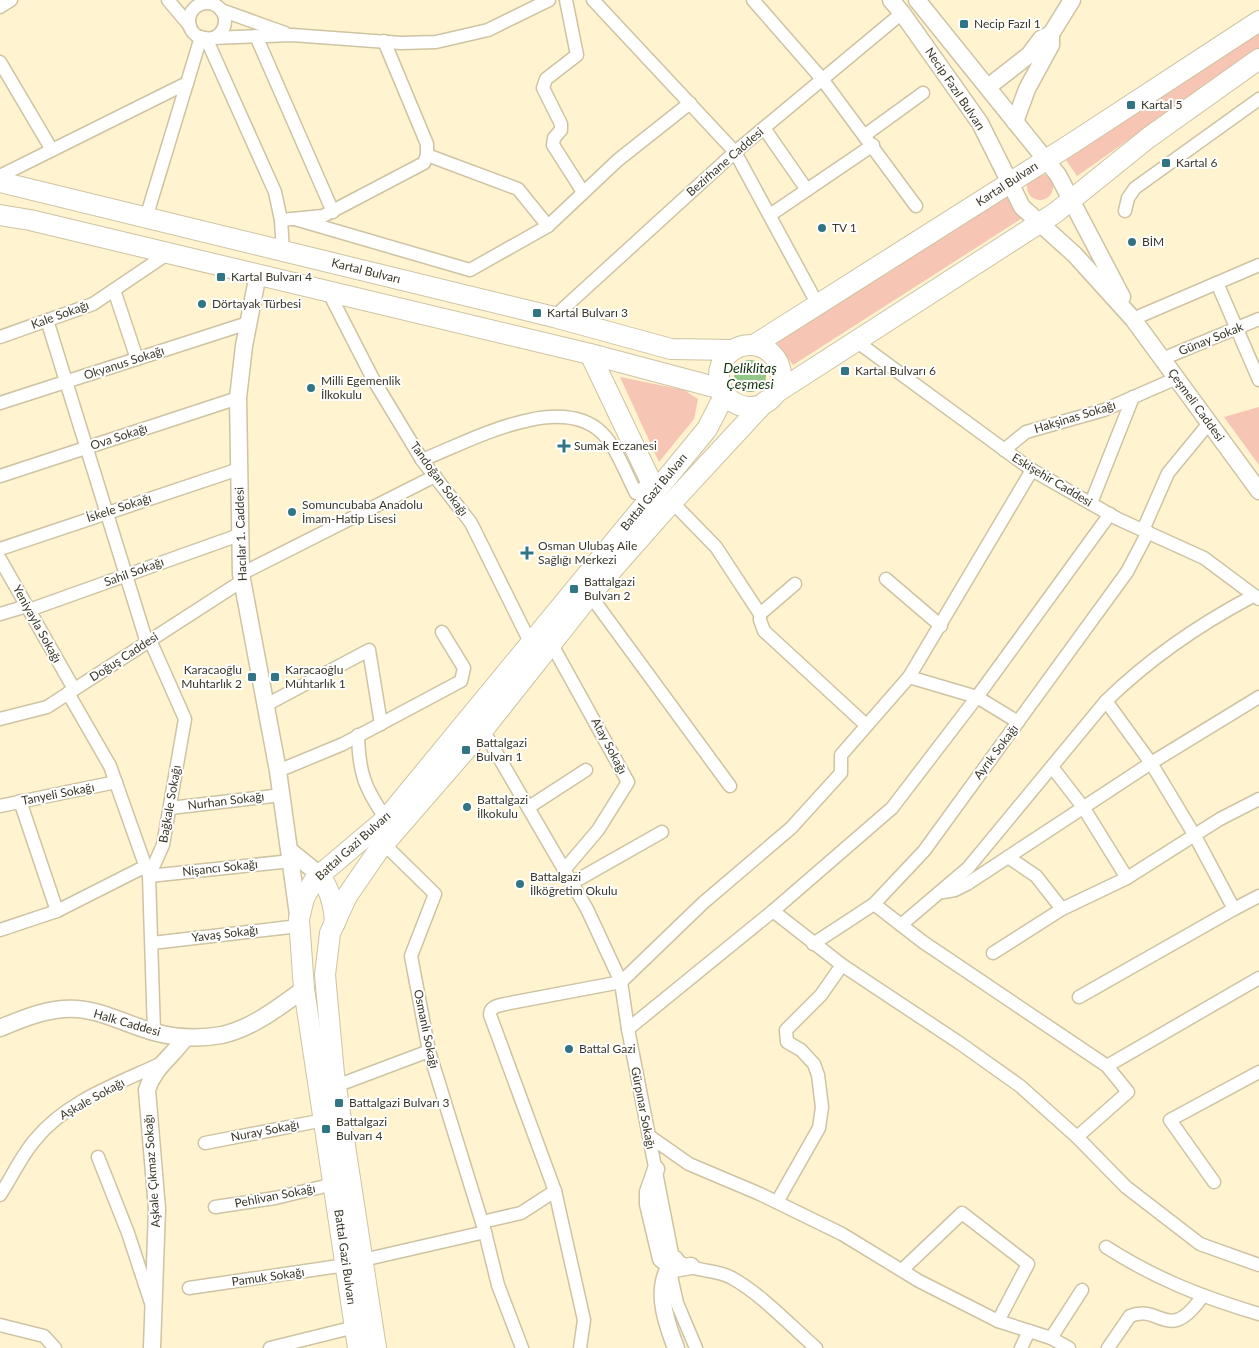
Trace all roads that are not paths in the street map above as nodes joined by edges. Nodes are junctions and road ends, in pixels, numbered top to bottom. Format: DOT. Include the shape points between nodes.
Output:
graph roads {
  1 [pos="11,0"];
  2 [pos="168,0"];
  3 [pos="549,0"];
  4 [pos="566,0"];
  5 [pos="593,0"];
  6 [pos="752,0"];
  7 [pos="891,0"];
  8 [pos="918,0"];
  9 [pos="1072,0"];
  10 [pos="209,4"];
  11 [pos="0,7"];
  12 [pos="902,13"];
  13 [pos="1259,21"];
  14 [pos="190,26"];
  15 [pos="1051,34"];
  16 [pos="292,35"];
  17 [pos="256,36"];
  18 [pos="206,38"];
  19 [pos="384,41"];
  20 [pos="1259,59"];
  21 [pos="0,62"];
  22 [pos="822,79"];
  23 [pos="187,83"];
  24 [pos="988,87"];
  25 [pos="924,93"];
  26 [pos="1259,99"];
  27 [pos="690,103"];
  28 [pos="1015,122"];
  29 [pos="764,128"];
  30 [pos="869,140"];
  31 [pos="52,150"];
  32 [pos="735,152"];
  33 [pos="427,155"];
  34 [pos="1044,160"];
  35 [pos="0,176"];
  36 [pos="0,182"];
  37 [pos="1009,183"];
  38 [pos="807,190"];
  39 [pos="583,192"];
  40 [pos="1072,200"];
  41 [pos="916,206"];
  42 [pos="1125,211"];
  43 [pos="333,212"];
  44 [pos="0,215"];
  45 [pos="770,215"];
  46 [pos="146,218"];
  47 [pos="295,219"];
  48 [pos="281,220"];
  49 [pos="1041,222"];
  50 [pos="548,226"];
  51 [pos="283,251"];
  52 [pos="167,254"];
  53 [pos="1259,265"];
  54 [pos="258,274"];
  55 [pos="1216,283"];
  56 [pos="114,290"];
  57 [pos="328,291"];
  58 [pos="818,305"];
  59 [pos="554,317"];
  60 [pos="1133,319"];
  61 [pos="1259,319"];
  62 [pos="47,320"];
  63 [pos="248,323"];
  64 [pos="1238,328"];
  65 [pos="0,337"];
  66 [pos="856,341"];
  67 [pos="754,345"];
  68 [pos="733,350"];
  69 [pos="590,354"];
  70 [pos="1162,358"];
  71 [pos="137,359"];
  72 [pos="1177,378"];
  73 [pos="1259,380"];
  74 [pos="68,381"];
  75 [pos="723,392"];
  76 [pos="1133,397"];
  77 [pos="238,398"];
  78 [pos="770,398"];
  79 [pos="0,403"];
  80 [pos="1210,422"];
  81 [pos="88,447"];
  82 [pos="1004,450"];
  83 [pos="422,460"];
  84 [pos="239,469"];
  85 [pos="1032,470"];
  86 [pos="0,476"];
  87 [pos="435,476"];
  88 [pos="653,486"];
  89 [pos="1259,491"];
  90 [pos="672,502"];
  91 [pos="1091,503"];
  92 [pos="105,513"];
  93 [pos="1110,514"];
  94 [pos="1145,531"];
  95 [pos="240,535"];
  96 [pos="0,549"];
  97 [pos="0,559"];
  98 [pos="125,576"];
  99 [pos="241,578"];
  100 [pos="886,579"];
  101 [pos="795,584"];
  102 [pos="590,595"];
  103 [pos="1256,598"];
  104 [pos="28,608"];
  105 [pos="0,614"];
  106 [pos="760,614"];
  107 [pos="941,626"];
  108 [pos="442,632"];
  109 [pos="148,641"];
  110 [pos="530,642"];
  111 [pos="551,643"];
  112 [pos="909,677"];
  113 [pos="71,691"];
  114 [pos="977,697"];
  115 [pos="1259,697"];
  116 [pos="1106,701"];
  117 [pos="266,705"];
  118 [pos="0,719"];
  119 [pos="1018,722"];
  120 [pos="381,724"];
  121 [pos="866,725"];
  122 [pos="483,730"];
  123 [pos="358,735"];
  124 [pos="1151,763"];
  125 [pos="1052,767"];
  126 [pos="586,770"];
  127 [pos="278,772"];
  128 [pos="116,782"];
  129 [pos="730,786"];
  130 [pos="282,795"];
  131 [pos="1259,799"];
  132 [pos="20,801"];
  133 [pos="0,806"];
  134 [pos="529,807"];
  135 [pos="1083,807"];
  136 [pos="170,808"];
  137 [pos="386,819"];
  138 [pos="662,832"];
  139 [pos="1196,836"];
  140 [pos="384,844"];
  141 [pos="290,856"];
  142 [pos="1008,857"];
  143 [pos="564,870"];
  144 [pos="148,871"];
  145 [pos="320,874"];
  146 [pos="1127,878"];
  147 [pos="572,883"];
  148 [pos="941,892"];
  149 [pos="1259,896"];
  150 [pos="874,904"];
  151 [pos="1234,909"];
  152 [pos="1062,910"];
  153 [pos="57,911"];
  154 [pos="773,911"];
  155 [pos="299,922"];
  156 [pos="335,923"];
  157 [pos="901,925"];
  158 [pos="0,930"];
  159 [pos="152,943"];
  160 [pos="812,944"];
  161 [pos="993,953"];
  162 [pos="842,965"];
  163 [pos="325,975"];
  164 [pos="1259,978"];
  165 [pos="621,982"];
  166 [pos="304,989"];
  167 [pos="1079,997"];
  168 [pos="0,1028"];
  169 [pos="628,1029"];
  170 [pos="154,1032"];
  171 [pos="186,1038"];
  172 [pos="428,1052"];
  173 [pos="160,1064"];
  174 [pos="1107,1066"];
  175 [pos="1259,1072"];
  176 [pos="336,1086"];
  177 [pos="324,1120"];
  178 [pos="649,1136"];
  179 [pos="1077,1137"];
  180 [pos="205,1143"];
  181 [pos="98,1157"];
  182 [pos="656,1169"];
  183 [pos="1214,1182"];
  184 [pos="334,1184"];
  185 [pos="555,1191"];
  186 [pos="0,1195"];
  187 [pos="777,1202"];
  188 [pos="215,1207"];
  189 [pos="483,1227"];
  190 [pos="1106,1247"];
  191 [pos="354,1263"];
  192 [pos="672,1263"];
  193 [pos="691,1266"];
  194 [pos="1259,1266"];
  195 [pos="902,1270"];
  196 [pos="189,1288"];
  197 [pos="1082,1290"];
  198 [pos="1202,1297"];
  199 [pos="154,1312"];
  200 [pos="1259,1314"];
  201 [pos="998,1321"];
  202 [pos="0,1325"];
  203 [pos="355,1327"];
  204 [pos="1029,1331"];
  205 [pos="1051,1338"];
  206 [pos="55,1348"];
  207 [pos="152,1348"];
  208 [pos="270,1348"];
  209 [pos="358,1348"];
  210 [pos="376,1348"];
  211 [pos="522,1348"];
  212 [pos="580,1348"];
  213 [pos="676,1348"];
  214 [pos="696,1348"];
  215 [pos="816,1348"];
  216 [pos="1021,1348"];
  217 [pos="1069,1348"];
  218 [pos="1108,1348"];
  1 -- 11 [label="street"];
  2 -- 14 [label="street"];
  3 -- 19 [label="street" via="498,26 464,37 419,44"];
  4 -- 39 [label="street" via="577,55 546,79 542,88 562,127 553,145"];
  5 -- 27 [label="street"];
  6 -- 22 [label="street"];
  7 -- 12 [label="street, Necip Fazıl Bulvarı"];
  8 -- 24 [label="street, Necip Fazıl Bulvarı"];
  9 -- 15 [label="street"];
  10 -- 14 [label="street" via="190,15"];
  10 -- 16 [label="street"];
  10 -- 18 [label="street" via="224,26 217,35"];
  12 -- 22 [label="street, Bezirhane Caddesi"];
  12 -- 37 [label="street, Necip Fazıl Bulvarı" via="980,123"];
  13 -- 34 [label="main road, Kartal Bulvarı"];
  14 -- 18 [label="street"];
  15 -- 24 [label="street" via="1041,39 1024,59"];
  15 -- 28 [label="street" via="1051,45 1027,89"];
  16 -- 17 [label="street"];
  16 -- 19 [label="street"];
  17 -- 18 [label="street"];
  17 -- 43 [label="street"];
  18 -- 23 [label="street"];
  18 -- 48 [label="street" via="270,180"];
  19 -- 33 [label="street" via="425,139"];
  20 -- 40 [label="main road" via="1148,138"];
  21 -- 31 [label="street"];
  22 -- 29 [label="street, Bezirhane Caddesi"];
  22 -- 30 [label="street"];
  23 -- 31 [label="street"];
  23 -- 46 [label="street"];
  24 -- 28 [label="street, Necip Fazıl Bulvarı"];
  25 -- 30 [label="street"];
  26 -- 42 [label="street" via="1135,188"];
  27 -- 32 [label="street"];
  27 -- 39 [label="street"];
  28 -- 34 [label="street, Necip Fazıl Bulvarı"];
  29 -- 32 [label="street, Bezirhane Caddesi"];
  29 -- 38 [label="street"];
  30 -- 38 [label="street"];
  30 -- 41 [label="street"];
  31 -- 35 [label="street"];
  32 -- 45 [label="street"];
  32 -- 59 [label="street, Bezirhane Caddesi"];
  33 -- 43 [label="street" via="421,166"];
  33 -- 50 [label="street" via="518,188"];
  34 -- 37 [label="main road, Kartal Bulvarı"];
  34 -- 40 [label="street, Necip Fazıl Bulvarı" via="1058,174"];
  36 -- 46 [label="main road, Kartal Bulvarı"];
  37 -- 49 [label="street, Necip Fazıl Bulvarı" via="1022,207"];
  37 -- 58 [label="main road, Kartal Bulvarı"];
  38 -- 45 [label="street"];
  39 -- 50 [label="street"];
  40 -- 49 [label="main road"];
  40 -- 60 [label="street, Çeşmeli Caddesi"];
  43 -- 47 [label="street"];
  44 -- 52 [label="main road"];
  45 -- 58 [label="street"];
  46 -- 51 [label="main road, Kartal Bulvarı"];
  47 -- 48 [label="street"];
  47 -- 50 [label="street" via="470,270"];
  48 -- 51 [label="street"];
  49 -- 60 [label="street, Çeşmeli Caddesi" via="1075,254"];
  49 -- 66 [label="main road"];
  51 -- 59 [label="main road, Kartal Bulvarı"];
  52 -- 54 [label="main road"];
  52 -- 56 [label="street, Kale Sokağı"];
  53 -- 55 [label="street"];
  54 -- 57 [label="main road"];
  54 -- 63 [label="street, Hacılar 1. Caddesi"];
  55 -- 60 [label="street"];
  55 -- 64 [label="street"];
  56 -- 62 [label="street, Kale Sokağı" via="93,304"];
  56 -- 71 [label="street"];
  57 -- 69 [label="main road"];
  57 -- 83 [label="street, Tandoğan Sokağı" via="373,379"];
  58 -- 67 [label="main road, Kartal Bulvarı"];
  59 -- 68 [label="main road, Kartal Bulvarı" via="671,349"];
  60 -- 70 [label="street, Çeşmeli Caddesi"];
  61 -- 64 [label="street, Günay Sokak"];
  62 -- 65 [label="street, Kale Sokağı"];
  62 -- 74 [label="street, Bağkale Sokağı"];
  63 -- 71 [label="street, Okyanus Sokağı"];
  63 -- 77 [label="street, Hacılar 1. Caddesi"];
  64 -- 70 [label="street, Günay Sokak"];
  64 -- 73 [label="street"];
  66 -- 78 [label="main road"];
  66 -- 82 [label="street, Eskişehir Caddesi"];
  67 -- 68 [label="main road"];
  67 -- 78 [label="main road" via="768,351 777,362 780,376"];
  68 -- 75 [label="main road" via="720,368"];
  69 -- 75 [label="main road"];
  69 -- 88 [label="main road"];
  70 -- 72 [label="street, Çeşmeli Caddesi"];
  71 -- 74 [label="street, Okyanus Sokağı"];
  72 -- 76 [label="street, Hakşinas Sokağı"];
  72 -- 80 [label="street, Çeşmeli Caddesi"];
  74 -- 79 [label="street, Okyanus Sokağı"];
  74 -- 81 [label="street, Bağkale Sokağı"];
  75 -- 78 [label="main road" via="731,401 745,406 760,405"];
  75 -- 88 [label="main road, Battal Gazi Bulvarı" via="707,429"];
  76 -- 82 [label="street, Hakşinas Sokağı" via="1104,410 1026,432"];
  76 -- 91 [label="street"];
  77 -- 81 [label="street, Ova Sokağı"];
  77 -- 84 [label="street, Hacılar 1. Caddesi"];
  78 -- 90 [label="main road, Battal Gazi Bulvarı"];
  80 -- 89 [label="street, Çeşmeli Caddesi"];
  80 -- 94 [label="street, Ayrık Sokağı" via="1168,473"];
  81 -- 86 [label="street, Ova Sokağı"];
  81 -- 92 [label="street, Bağkale Sokağı"];
  82 -- 85 [label="street, Eskişehir Caddesi"];
  83 -- 87 [label="street, Tandoğan Sokağı"];
  83 -- 88 [label="street" via="517,423 570,418 584,422 603,435 636,493"];
  84 -- 92 [label="street, İskele Sokağı"];
  84 -- 95 [label="street, Hacılar 1. Caddesi"];
  85 -- 91 [label="street, Eskişehir Caddesi"];
  85 -- 107 [label="street"];
  87 -- 99 [label="street, Doğuş Caddesi"];
  87 -- 110 [label="street, Tandoğan Sokağı" via="471,523"];
  88 -- 110 [label="main road, Battal Gazi Bulvarı"];
  90 -- 102 [label="main road, Battal Gazi Bulvarı"];
  90 -- 106 [label="street" via="716,547"];
  91 -- 93 [label="street, Eskişehir Caddesi"];
  92 -- 96 [label="street, İskele Sokağı"];
  92 -- 98 [label="street, Bağkale Sokağı"];
  93 -- 94 [label="street, Eskişehir Caddesi"];
  93 -- 114 [label="street"];
  94 -- 103 [label="street, Eskişehir Caddesi" via="1204,558"];
  94 -- 119 [label="street, Ayrık Sokağı" via="1127,572"];
  95 -- 98 [label="street, Sahil Sokağı"];
  95 -- 99 [label="street, Hacılar 1. Caddesi"];
  97 -- 104 [label="street, Yeniyayla Sokağı"];
  98 -- 104 [label="street, Sahil Sokağı"];
  98 -- 109 [label="street, Bağkale Sokağı"];
  99 -- 109 [label="street, Doğuş Caddesi"];
  99 -- 117 [label="street, Hacılar 1. Caddesi"];
  100 -- 107 [label="street"];
  101 -- 106 [label="street"];
  102 -- 111 [label="main road, Battal Gazi Bulvarı"];
  102 -- 129 [label="street"];
  103 -- 116 [label="street" via="1200,626"];
  104 -- 105 [label="street, Sahil Sokağı"];
  104 -- 113 [label="street, Yeniyayla Sokağı"];
  106 -- 121 [label="street" via="764,630"];
  107 -- 112 [label="street"];
  108 -- 120 [label="street" via="464,668 462,681"];
  109 -- 113 [label="street, Doğuş Caddesi"];
  109 -- 136 [label="street, Bağkale Sokağı" via="185,719"];
  110 -- 137 [label="main road, Battal Gazi Bulvarı"];
  111 -- 122 [label="main road, Battal Gazi Bulvarı"];
  111 -- 143 [label="street, Atay Sokağı" via="628,782 598,830"];
  112 -- 114 [label="street"];
  112 -- 121 [label="street"];
  113 -- 118 [label="street, Doğuş Caddesi" via="47,707"];
  113 -- 128 [label="street, Yeniyayla Sokağı"];
  114 -- 119 [label="street"];
  114 -- 154 [label="street" via="892,808"];
  115 -- 124 [label="street"];
  116 -- 124 [label="street"];
  116 -- 125 [label="street"];
  117 -- 120 [label="street" via="369,650"];
  117 -- 127 [label="street, Hacılar 1. Caddesi"];
  119 -- 150 [label="street, Ayrık Sokağı" via="924,851"];
  120 -- 123 [label="street"];
  121 -- 165 [label="street" via="841,755 841,773 798,822 703,903"];
  122 -- 134 [label="street, Gürpınar Sokağı"];
  122 -- 140 [label="main road, Battal Gazi Bulvarı"];
  123 -- 127 [label="street"];
  123 -- 137 [label="street" via="359,765 368,794"];
  124 -- 135 [label="street"];
  124 -- 139 [label="street"];
  125 -- 135 [label="street"];
  125 -- 148 [label="street" via="968,868"];
  126 -- 134 [label="street"];
  127 -- 130 [label="street, Hacılar 1. Caddesi"];
  128 -- 132 [label="street, Tanyeli Sokağı"];
  128 -- 144 [label="street, Yeniyayla Sokağı"];
  130 -- 136 [label="street, Nurhan Sokağı"];
  130 -- 141 [label="street, Hacılar 1. Caddesi"];
  131 -- 139 [label="street" via="1220,819"];
  132 -- 133 [label="street, Tanyeli Sokağı"];
  132 -- 153 [label="street"];
  134 -- 143 [label="street, Gürpınar Sokağı"];
  135 -- 142 [label="street"];
  135 -- 146 [label="street"];
  136 -- 144 [label="street, Bağkale Sokağı" via="163,845"];
  137 -- 145 [label="main road, Battal Gazi Bulvarı"];
  138 -- 147 [label="street"];
  139 -- 146 [label="street"];
  139 -- 151 [label="street"];
  140 -- 156 [label="main road, Battal Gazi Bulvarı" via="347,896"];
  140 -- 172 [label="street, Osmanlı Sokağı" via="434,894 411,956"];
  141 -- 144 [label="street, Nişancı Sokağı"];
  141 -- 145 [label="street"];
  141 -- 155 [label="street, Hacılar 1. Caddesi"];
  142 -- 148 [label="street" via="960,888"];
  142 -- 152 [label="street" via="1036,876"];
  143 -- 147 [label="street, Gürpınar Sokağı"];
  144 -- 153 [label="street"];
  144 -- 159 [label="street, Bağkale Sokağı"];
  145 -- 155 [label="main road, Battal Gazi Bulvarı" via="304,898"];
  145 -- 156 [label="main road" via="330,889"];
  146 -- 152 [label="street"];
  147 -- 165 [label="street, Gürpınar Sokağı"];
  148 -- 157 [label="street"];
  149 -- 151 [label="street"];
  150 -- 157 [label="street"];
  150 -- 160 [label="street, Ayrık Sokağı"];
  151 -- 167 [label="street"];
  152 -- 161 [label="street"];
  153 -- 158 [label="street"];
  154 -- 160 [label="street"];
  154 -- 169 [label="street"];
  155 -- 159 [label="street, Yavaş Sokağı"];
  155 -- 166 [label="main road, Battal Gazi Bulvarı"];
  156 -- 163 [label="main road, Battal Gazi Bulvarı" via="330,933"];
  157 -- 174 [label="street"];
  159 -- 170 [label="street, Bağkale Sokağı"];
  160 -- 162 [label="street"];
  162 -- 179 [label="street" via="1020,1086"];
  162 -- 187 [label="street" via="821,995 786,1030 787,1042 801,1050 814,1064 822,1106 820,1128"];
  163 -- 166 [label="main road"];
  163 -- 176 [label="main road, Battal Gazi Bulvarı"];
  164 -- 174 [label="street"];
  165 -- 169 [label="street, Gürpınar Sokağı"];
  165 -- 185 [label="street" via="505,1004 490,1011"];
  166 -- 171 [label="street, Halk Caddesi" via="257,1022 222,1034"];
  166 -- 177 [label="main road, Battal Gazi Bulvarı"];
  168 -- 170 [label="street, Halk Caddesi" via="47,1011 77,1009"];
  169 -- 178 [label="street, Gürpınar Sokağı"];
  170 -- 171 [label="street, Halk Caddesi"];
  171 -- 173 [label="street, Aşkale Çıkmaz Sokağı" via="175,1053"];
  172 -- 176 [label="street"];
  172 -- 189 [label="street, Osmanlı Sokağı"];
  173 -- 186 [label="street, Aşkale Sokağı" via="52,1122 34,1140"];
  173 -- 199 [label="street, Aşkale Çıkmaz Sokağı" via="151,1076 147,1090 157,1209"];
  174 -- 179 [label="street" via="1128,1092"];
  175 -- 183 [label="street" via="1170,1120"];
  176 -- 191 [label="main road, Battal Gazi Bulvarı"];
  177 -- 180 [label="street, Nuray Sokağı"];
  177 -- 184 [label="main road, Battal Gazi Bulvarı"];
  178 -- 182 [label="street, Gürpınar Sokağı"];
  178 -- 187 [label="street" via="689,1164"];
  179 -- 194 [label="street" via="1126,1187 1200,1244"];
  181 -- 199 [label="street"];
  182 -- 192 [label="street" via="648,1192 648,1204 662,1259"];
  184 -- 188 [label="street, Pehlivan Sokağı" via="275,1198"];
  184 -- 191 [label="main road, Battal Gazi Bulvarı"];
  185 -- 189 [label="street, Pamuk Sokağı" via="521,1213"];
  185 -- 212 [label="street" via="584,1320"];
  187 -- 195 [label="street" via="842,1234"];
  189 -- 191 [label="street, Pamuk Sokağı"];
  189 -- 211 [label="street, Osmanlı Sokağı" via="498,1285"];
  190 -- 198 [label="street" via="1140,1269"];
  191 -- 196 [label="street, Pamuk Sokağı"];
  191 -- 203 [label="main road, Battal Gazi Bulvarı"];
  191 -- 210 [label="main road, Battal Gazi Bulvarı"];
  192 -- 193 [label="street" via="680,1270"];
  192 -- 213 [label="street" via="663,1291 664,1317"];
  192 -- 214 [label="street" via="677,1303"];
  193 -- 215 [label="street" via="731,1277"];
  195 -- 201 [label="street"];
  195 -- 201 [label="street" via="962,1213 1028,1264"];
  197 -- 205 [label="street"];
  198 -- 200 [label="street"];
  198 -- 218 [label="street" via="1194,1309 1176,1320 1141,1313 1130,1316"];
  199 -- 207 [label="street, Aşkale Çıkmaz Sokağı"];
  201 -- 204 [label="street"];
  202 -- 206 [label="street" via="44,1336"];
  203 -- 208 [label="street"];
  203 -- 209 [label="main road, Battal Gazi Bulvarı"];
  204 -- 205 [label="street"];
  204 -- 216 [label="street"];
  205 -- 217 [label="street"];
}
